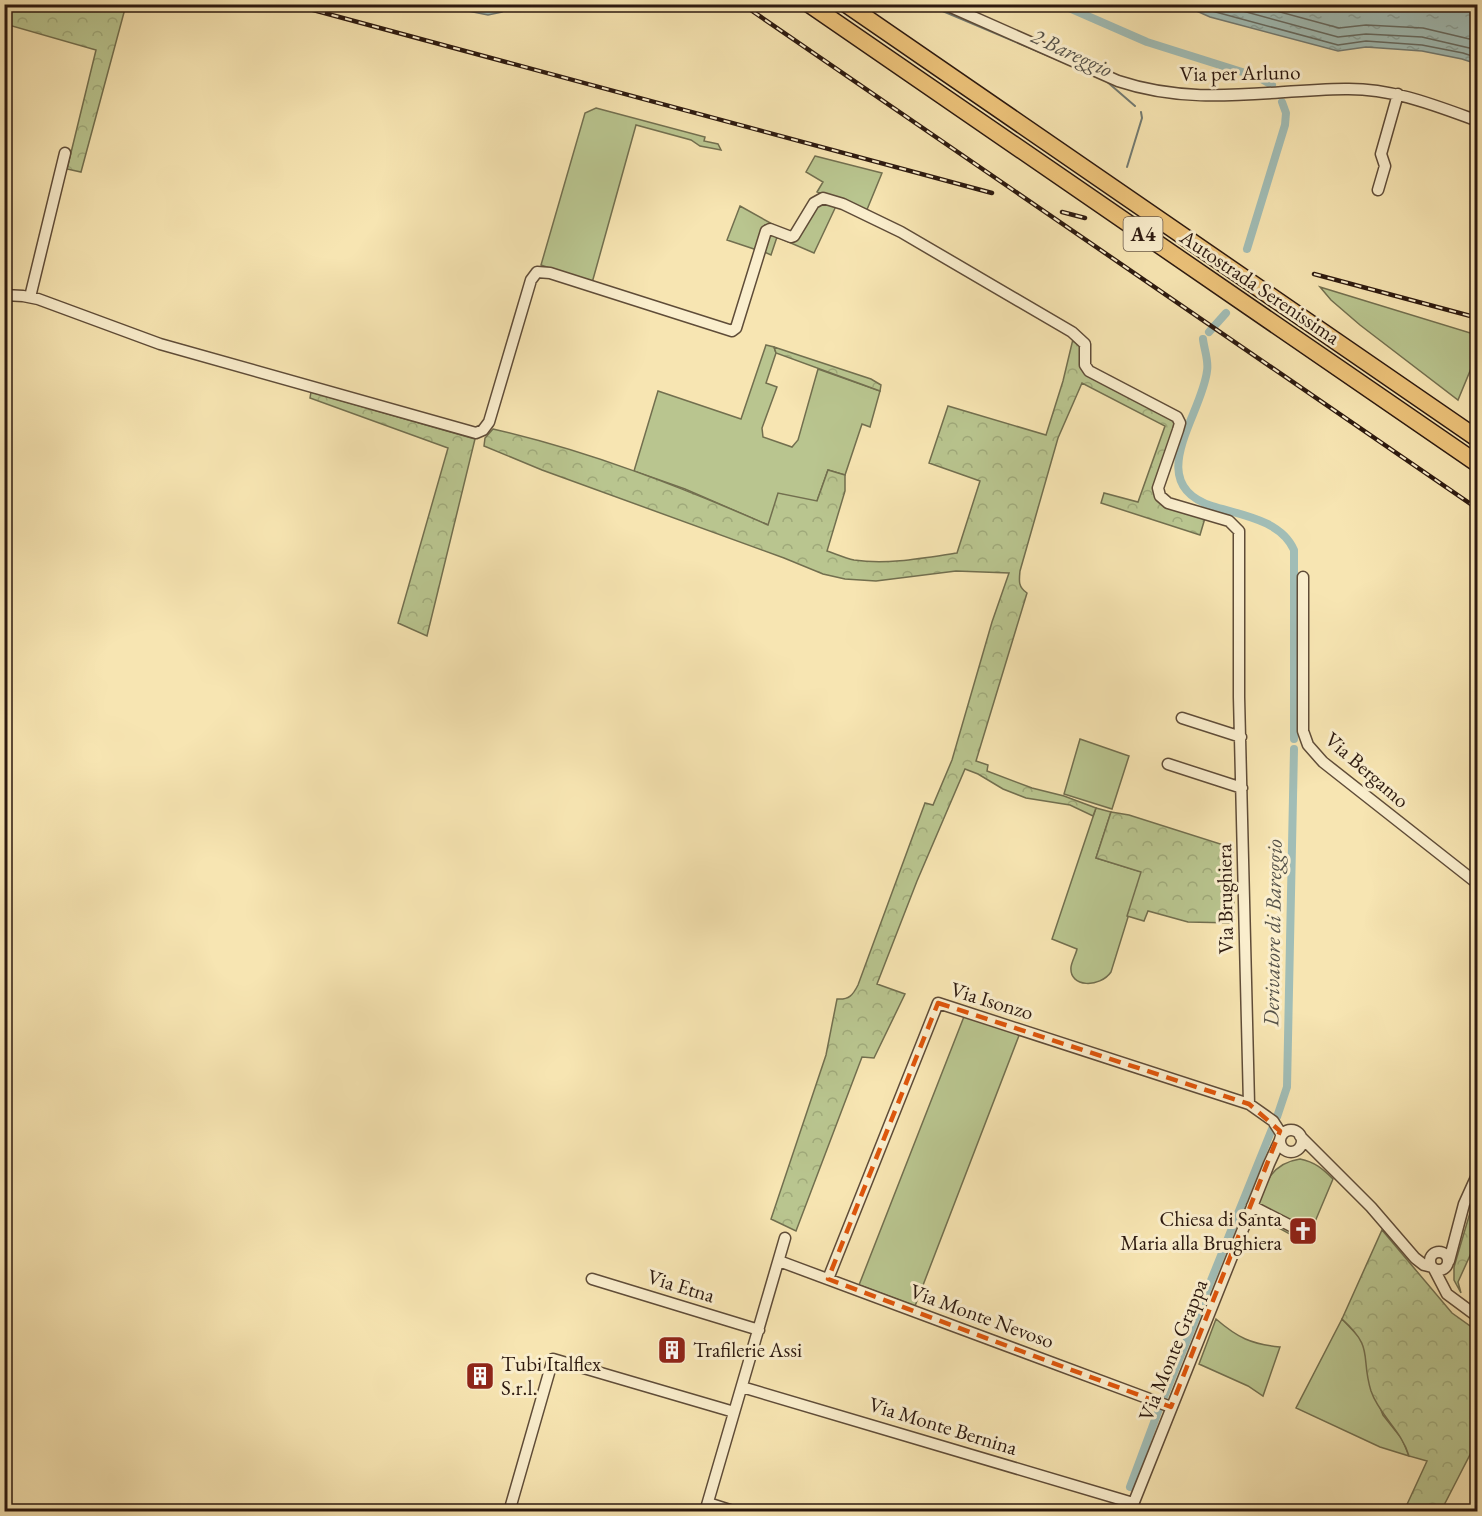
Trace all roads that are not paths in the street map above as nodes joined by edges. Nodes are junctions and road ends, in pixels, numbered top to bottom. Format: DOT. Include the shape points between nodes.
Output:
graph roads {
  1 [pos="809,4"];
  2 [pos="846,4"];
  3 [pos="944,4"];
  4 [pos="1398,94"];
  5 [pos="1478,121"];
  6 [pos="65,153"];
  7 [pos="1378,190"];
  8 [pos="4,295"];
  9 [pos="30,297"];
  10 [pos="1478,439"];
  11 [pos="1478,464"];
  12 [pos="1303,577"];
  13 [pos="1182,718"];
  14 [pos="1241,737"];
  15 [pos="1168,764"];
  16 [pos="1242,788"];
  17 [pos="1478,884"];
  18 [pos="1249,1104"];
  19 [pos="1288,1135"];
  20 [pos="1292,1152"];
  21 [pos="1326,1162"];
  22 [pos="1267,1171"];
  23 [pos="1478,1173"];
  24 [pos="1252,1206"];
  25 [pos="1293,1227"];
  26 [pos="1458,1227"];
  27 [pos="785,1238"];
  28 [pos="1410,1251"];
  29 [pos="1435,1253"];
  30 [pos="778,1261"];
  31 [pos="1448,1264"];
  32 [pos="1433,1268"];
  33 [pos="592,1279"];
  34 [pos="828,1279"];
  35 [pos="1459,1304"];
  36 [pos="1478,1317"];
  37 [pos="759,1330"];
  38 [pos="742,1387"];
  39 [pos="1164,1405"];
  40 [pos="734,1412"];
  41 [pos="706,1507"];
  42 [pos="1132,1507"];
  43 [pos="509,1512"];
  44 [pos="736,1512"];
  1 -- 11 [label="highway, Autostrada Serenissima / A4"];
  2 -- 10 [label="highway, Autostrada Serenissima / A4"];
  3 -- 4 [label="street, Via per Arluno" via="1145,90 1210,97 1347,89"];
  4 -- 5 [label="street, Via per Arluno"];
  4 -- 7 [label="street" via="1381,153 1385,166"];
  6 -- 9 [label="street"];
  8 -- 9 [label="street"];
  9 -- 14 [label="street, Via Brughiera" via="160,344 476,434 489,422 531,280 537,272 732,331 766,231 794,237 814,203 819,199 830,200 901,232 1072,332 1085,344 1085,364 1092,374 1177,417 1179,426 1158,488 1160,496 1168,503 1229,521 1239,531"];
  12 -- 17 [label="street, Via Bergamo" via="1303,731 1308,744 1323,762"];
  13 -- 14 [label="street"];
  14 -- 16 [label="street, Via Brughiera"];
  15 -- 16 [label="street"];
  16 -- 18 [label="street, Via Brughiera"];
  18 -- 19 [label="street"];
  18 -- 34 [label="street, Via Isonzo" via="938,1003"];
  19 -- 20 [label="street" via="1281,1147"];
  19 -- 20 [label="street" via="1302,1143"];
  19 -- 21 [label="street"];
  19 -- 22 [label="street, Via Monte Grappa"];
  20 -- 21 [label="street" via="1310,1154"];
  20 -- 22 [label="street, Via Monte Grappa" via="1279,1158"];
  21 -- 28 [label="street"];
  22 -- 24 [label="street, Via Monte Grappa"];
  23 -- 26 [label="street" via="1468,1190"];
  24 -- 25 [label="street"];
  24 -- 39 [label="street, Via Monte Grappa"];
  26 -- 29 [label="street"];
  26 -- 31 [label="street"];
  27 -- 30 [label="street"];
  28 -- 29 [label="street"];
  28 -- 32 [label="street"];
  29 -- 31 [label="street" via="1444,1253"];
  29 -- 32 [label="street" via="1430,1261"];
  30 -- 34 [label="street, Via Monte Nevoso"];
  30 -- 37 [label="street"];
  31 -- 32 [label="street" via="1441,1270"];
  31 -- 35 [label="street" via="1447,1284"];
  32 -- 35 [label="street" via="1443,1288"];
  33 -- 37 [label="street, Via Etna"];
  34 -- 39 [label="street, Via Monte Nevoso"];
  35 -- 36 [label="street"];
  37 -- 38 [label="street"];
  38 -- 40 [label="street"];
  38 -- 42 [label="street, Via Monte Bernina"];
  39 -- 42 [label="street, Via Monte Grappa"];
  40 -- 41 [label="street"];
  40 -- 43 [label="street" via="553,1359"];
  41 -- 44 [label="street"];
}
